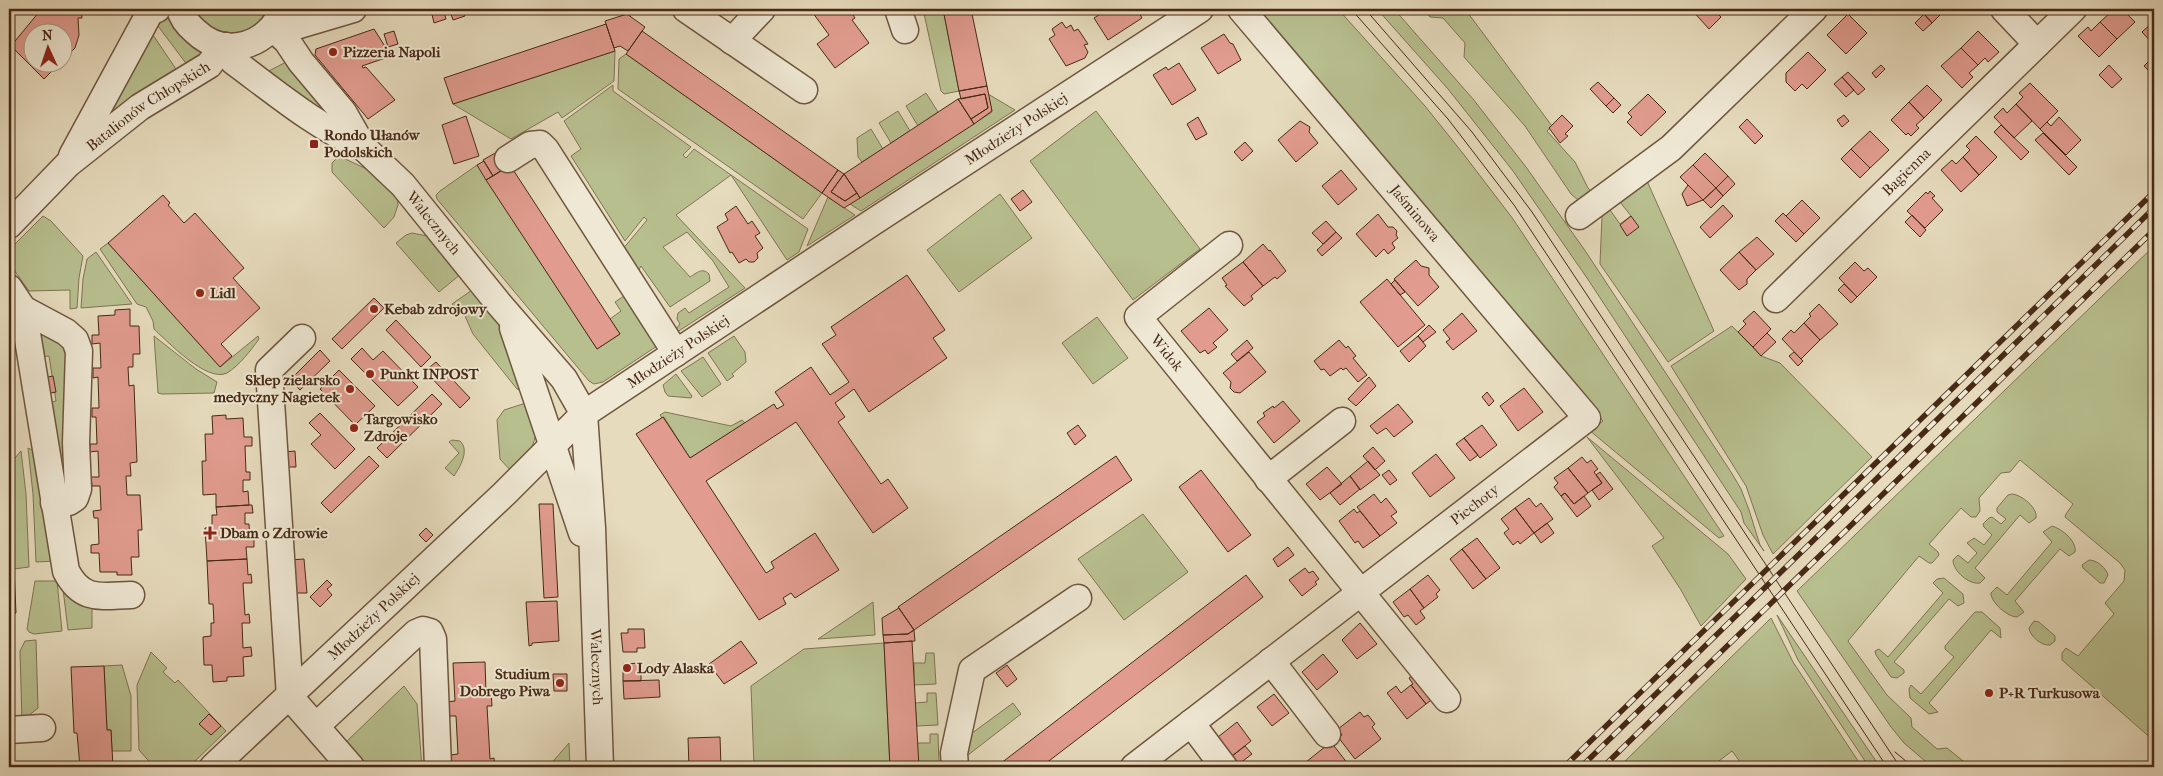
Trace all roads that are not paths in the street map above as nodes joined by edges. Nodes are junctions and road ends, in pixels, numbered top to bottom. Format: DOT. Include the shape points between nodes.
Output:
graph roads {
  1 [pos="156,9"];
  2 [pos="180,9"];
  3 [pos="353,9"];
  4 [pos="686,9"];
  5 [pos="762,9"];
  6 [pos="1200,9"];
  7 [pos="1241,9"];
  8 [pos="1814,9"];
  9 [pos="2004,9"];
  10 [pos="2073,9"];
  11 [pos="277,21"];
  12 [pos="732,41"];
  13 [pos="2037,44"];
  14 [pos="225,46"];
  15 [pos="804,90"];
  16 [pos="363,147"];
  17 [pos="508,158"];
  18 [pos="68,164"];
  19 [pos="1579,216"];
  20 [pos="9,225"];
  21 [pos="1229,245"];
  22 [pos="9,288"];
  23 [pos="1776,299"];
  24 [pos="499,304"];
  25 [pos="22,309"];
  26 [pos="302,338"];
  27 [pos="676,353"];
  28 [pos="19,358"];
  29 [pos="536,393"];
  30 [pos="584,414"];
  31 [pos="1587,418"];
  32 [pos="1342,421"];
  33 [pos="552,447"];
  34 [pos="1268,479"];
  35 [pos="589,481"];
  36 [pos="54,503"];
  37 [pos="592,568"];
  38 [pos="1361,592"];
  39 [pos="131,595"];
  40 [pos="1078,598"];
  41 [pos="1271,661"];
  42 [pos="290,697"];
  43 [pos="1447,699"];
  44 [pos="1191,723"];
  45 [pos="316,726"];
  46 [pos="42,728"];
  47 [pos="9,730"];
  48 [pos="1327,734"];
  49 [pos="213,767"];
  50 [pos="352,767"];
  51 [pos="438,767"];
  52 [pos="600,767"];
  53 [pos="955,767"];
  54 [pos="1134,767"];
  55 [pos="1224,767"];
  1 -- 18 [label="street, Batalionów Chłopskich" via="150,12"];
  2 -- 14 [label="street" via="186,22 201,36"];
  3 -- 11 [label="street" via="299,25"];
  4 -- 12 [label="street"];
  5 -- 12 [label="street"];
  6 -- 27 [label="street, Młodzieży Polskiej"];
  7 -- 31 [label="street, Jaśminowa"];
  8 -- 19 [label="street" via="1671,148"];
  9 -- 13 [label="street"];
  10 -- 13 [label="street, Bagienna"];
  11 -- 14 [label="street" via="266,35 245,45"];
  11 -- 16 [label="street, Walecznych" via="306,68 343,112"];
  12 -- 15 [label="street"];
  13 -- 23 [label="street, Bagienna"];
  14 -- 16 [label="street, Walecznych" via="233,61 313,120"];
  14 -- 18 [label="street, Batalionów Chłopskich" via="209,65 140,107"];
  16 -- 24 [label="street, Walecznych" via="403,186"];
  17 -- 27 [label="street" via="530,145 540,144 546,150"];
  18 -- 20 [label="street, Batalionów Chłopskich"];
  21 -- 34 [label="street, Widok" via="1138,317"];
  22 -- 25 [label="street"];
  24 -- 29 [label="street, Walecznych" via="520,344"];
  24 -- 30 [label="street, Walecznych" via="564,379"];
  25 -- 28 [label="street"];
  25 -- 36 [label="street" via="66,332 75,340 78,351 78,489 75,498 69,502"];
  26 -- 42 [label="street" via="269,370"];
  27 -- 30 [label="street, Młodzieży Polskiej"];
  28 -- 36 [label="street"];
  29 -- 30 [label="street" via="559,412"];
  29 -- 33 [label="street, Walecznych"];
  30 -- 33 [label="street, Młodzieży Polskiej"];
  30 -- 35 [label="street, Walecznych"];
  31 -- 38 [label="street, Piechoty"];
  32 -- 34 [label="street"];
  33 -- 35 [label="street, Walecznych" via="574,454"];
  33 -- 37 [label="street, Walecznych" via="576,511"];
  33 -- 42 [label="street, Młodzieży Polskiej"];
  34 -- 38 [label="street, Widok"];
  35 -- 37 [label="street, Walecznych"];
  36 -- 39 [label="street" via="64,565 76,587 94,596"];
  37 -- 52 [label="street, Walecznych"];
  38 -- 41 [label="street, Piechoty"];
  38 -- 43 [label="street"];
  40 -- 53 [label="street" via="972,670 954,753"];
  41 -- 44 [label="street, Piechoty"];
  41 -- 48 [label="street"];
  42 -- 45 [label="street"];
  42 -- 49 [label="street, Młodzieży Polskiej"];
  44 -- 54 [label="street, Piechoty"];
  44 -- 55 [label="street"];
  45 -- 50 [label="street"];
  45 -- 51 [label="street" via="416,633 430,632 433,639"];
  46 -- 47 [label="street"];
}
